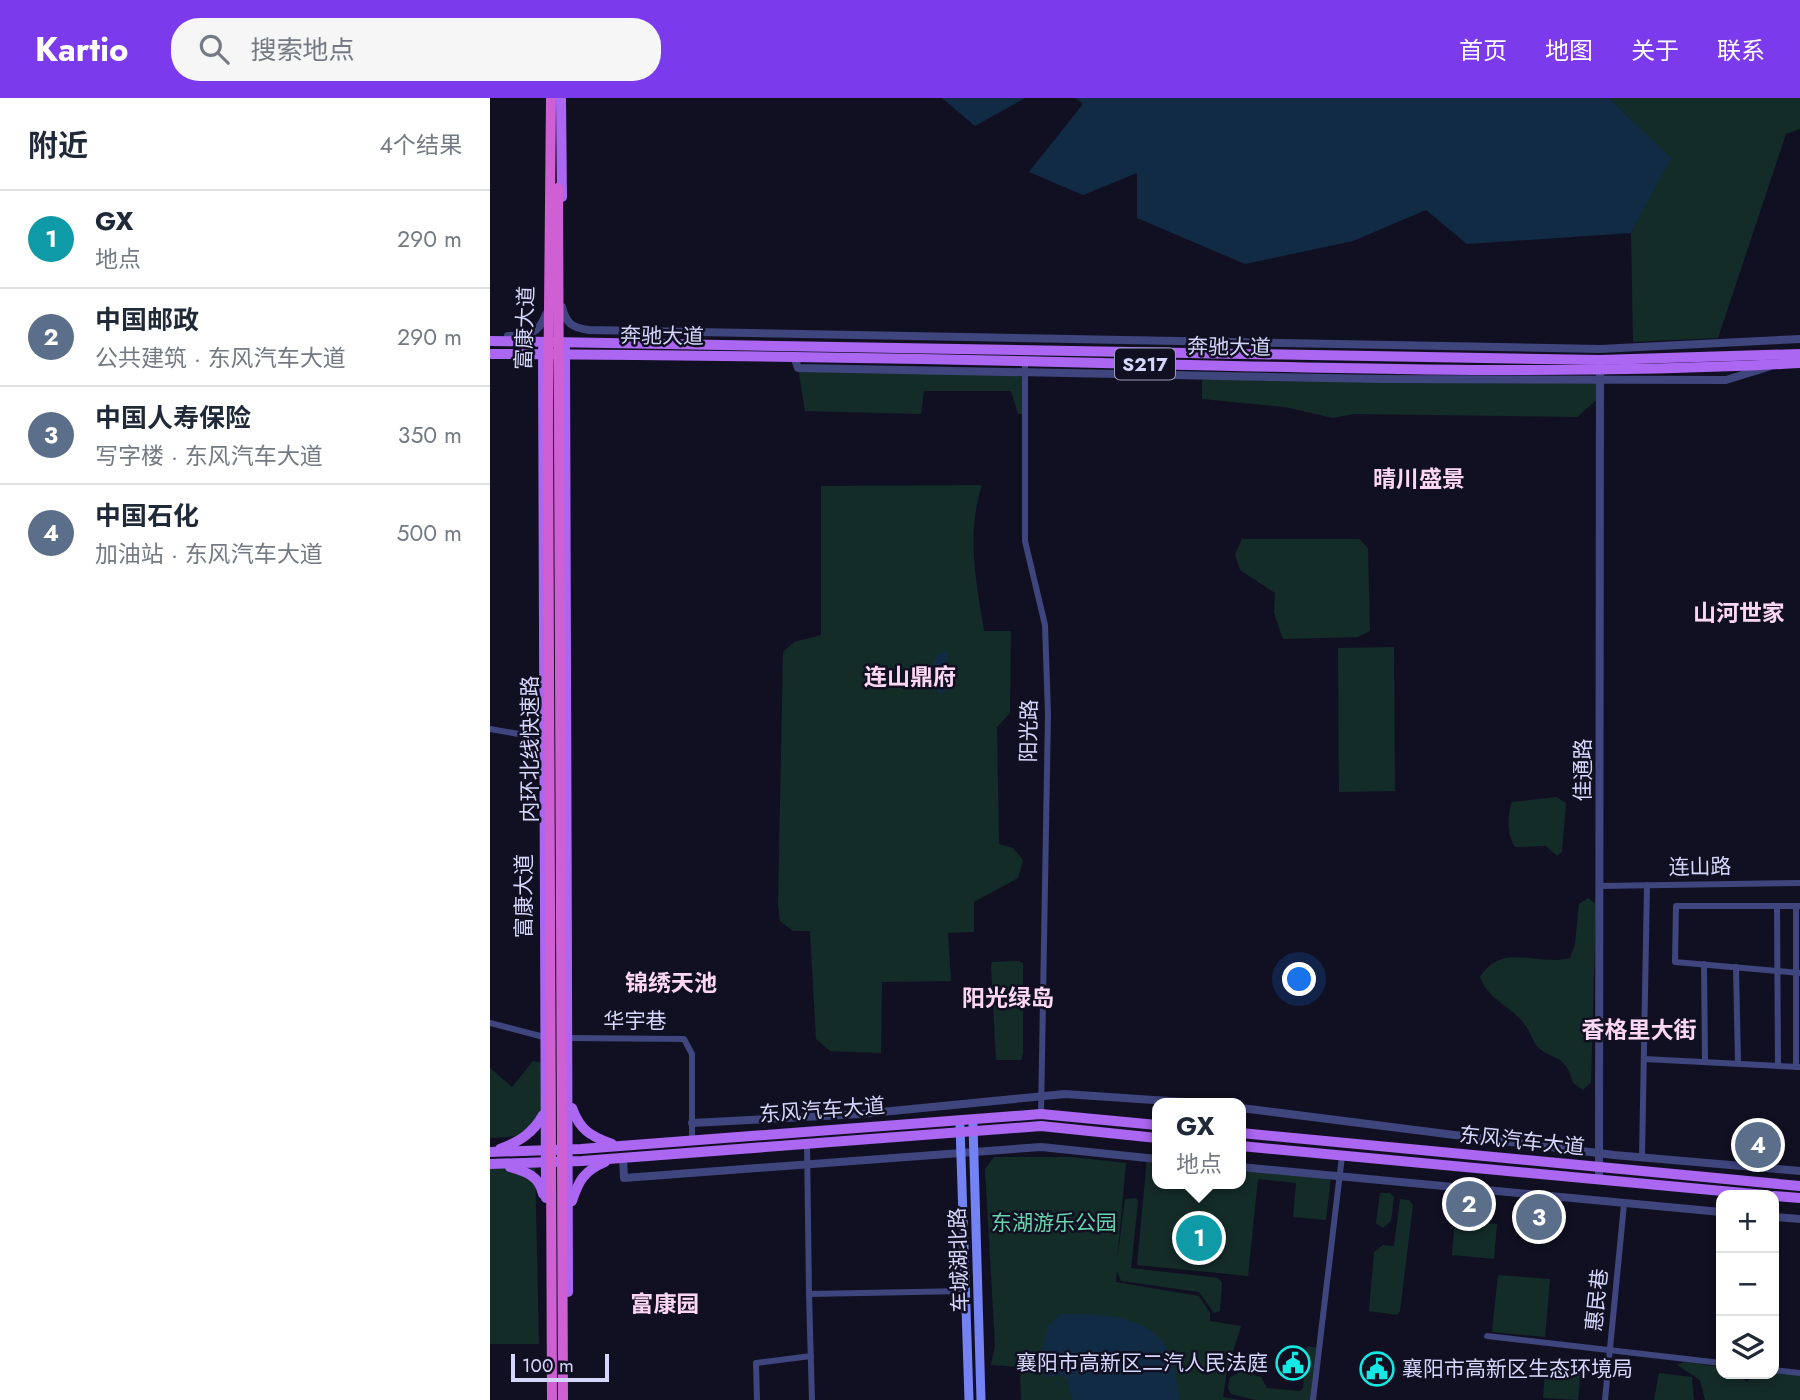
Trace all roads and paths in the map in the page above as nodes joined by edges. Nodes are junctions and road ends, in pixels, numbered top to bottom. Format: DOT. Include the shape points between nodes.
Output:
graph roads {
  1 [pos="549,98"];
  2 [pos="559,98"];
  3 [pos="562,307"];
  4 [pos="546,314"];
  5 [pos="926,337"];
  6 [pos="490,339"];
  7 [pos="1800,339"];
  8 [pos="543,341"];
  9 [pos="565,341"];
  10 [pos="926,349"];
  11 [pos="490,354"];
  12 [pos="543,354"];
  13 [pos="565,354"];
  14 [pos="1800,354"];
  15 [pos="1025,361"];
  16 [pos="1800,363"];
  17 [pos="1600,371"];
  18 [pos="490,729"];
  19 [pos="543,739"];
  20 [pos="567,739"];
  21 [pos="1800,883"];
  22 [pos="1647,885"];
  23 [pos="1600,886"];
  24 [pos="1777,906"];
  25 [pos="1798,906"];
  26 [pos="1704,964"];
  27 [pos="1736,967"];
  28 [pos="1777,971"];
  29 [pos="1798,973"];
  30 [pos="490,1023"];
  31 [pos="544,1037"];
  32 [pos="568,1038"];
  33 [pos="1644,1059"];
  34 [pos="1705,1061"];
  35 [pos="1738,1063"];
  36 [pos="1778,1066"];
  37 [pos="1798,1067"];
  38 [pos="1042,1097"];
  39 [pos="568,1098"];
  40 [pos="1152,1100"];
  41 [pos="1246,1109"];
  42 [pos="545,1112"];
  43 [pos="1041,1114"];
  44 [pos="692,1123"];
  45 [pos="973,1125"];
  46 [pos="1152,1125"];
  47 [pos="960,1126"];
  48 [pos="1246,1133"];
  49 [pos="1152,1137"];
  50 [pos="692,1138"];
  51 [pos="807,1144"];
  52 [pos="1246,1146"];
  53 [pos="545,1151"];
  54 [pos="491,1152"];
  55 [pos="974,1152"];
  56 [pos="961,1153"];
  57 [pos="1600,1153"];
  58 [pos="618,1154"];
  59 [pos="569,1155"];
  60 [pos="1342,1156"];
  61 [pos="1642,1157"];
  62 [pos="1152,1158"];
  63 [pos="546,1163"];
  64 [pos="494,1164"];
  65 [pos="807,1164"];
  66 [pos="1246,1167"];
  67 [pos="1600,1168"];
  68 [pos="1800,1171"];
  69 [pos="1340,1176"];
  70 [pos="1599,1180"];
  71 [pos="1800,1186"];
  72 [pos="1716,1191"];
  73 [pos="1779,1196"];
  74 [pos="1800,1198"];
  75 [pos="1624,1204"];
  76 [pos="546,1207"];
  77 [pos="1716,1212"];
  78 [pos="568,1213"];
  79 [pos="1779,1217"];
  80 [pos="1800,1219"];
  81 [pos="966,1291"];
  82 [pos="809,1294"];
  83 [pos="1487,1336"];
  84 [pos="1610,1351"];
  85 [pos="811,1356"];
  86 [pos="1716,1362"];
  87 [pos="1779,1371"];
  88 [pos="1800,1373"];
  89 [pos="550,1400"];
  90 [pos="565,1400"];
  91 [pos="757,1400"];
  92 [pos="812,1400"];
  93 [pos="969,1400"];
  94 [pos="981,1400"];
  95 [pos="1312,1400"];
  96 [pos="1605,1400"];
  1 -- 4 [label="main road, 富康大道"];
  1 -- 89 [label="highway, 内环北线快速路, bridge"];
  2 -- 3 [label="main road, 富康大道"];
  2 -- 90 [label="highway, 内环北线快速路, bridge"];
  3 -- 5 [label="street" via="568,323 589,330"];
  3 -- 9 [label="main road, 富康大道"];
  4 -- 6 [label="street" via="528,336"];
  4 -- 8 [label="main road, 富康大道"];
  5 -- 7 [label="street" via="1600,349"];
  5 -- 10 [label="street"];
  6 -- 8 [label="main road, 奔驰大道 / S217"];
  8 -- 9 [label="main road, 奔驰大道 / S217"];
  8 -- 12 [label="main road, 富康大道"];
  9 -- 10 [label="main road, 奔驰大道 / S217"];
  9 -- 13 [label="main road, 富康大道"];
  10 -- 15 [label="main road, 奔驰大道 / S217"];
  11 -- 12 [label="main road, 奔驰大道 / S217"];
  12 -- 13 [label="main road, 奔驰大道 / S217"];
  12 -- 19 [label="main road, 富康大道"];
  13 -- 15 [label="main road, 奔驰大道 / S217"];
  13 -- 20 [label="main road, 富康大道"];
  14 -- 17 [label="main road, 奔驰大道 / S217"];
  15 -- 17 [label="main road, 奔驰大道 / S217"];
  15 -- 17 [label="street"];
  15 -- 38 [label="street, 阳光路" via="1025,541 1045,625 1048,714"];
  16 -- 17 [label="main road, 奔驰大道 / S217"];
  17 -- 23 [label="street, 佳通路"];
  18 -- 19 [label="street"];
  19 -- 20 [label="street"];
  19 -- 31 [label="main road, 富康大道"];
  20 -- 32 [label="main road, 富康大道"];
  21 -- 22 [label="street, 连山路"];
  22 -- 23 [label="street, 连山路"];
  22 -- 33 [label="street"];
  23 -- 57 [label="street, 佳通路"];
  24 -- 25 [label="street"];
  24 -- 26 [label="street" via="1676,906 1675,962"];
  24 -- 28 [label="street"];
  25 -- 29 [label="street"];
  26 -- 27 [label="street"];
  26 -- 34 [label="street"];
  27 -- 28 [label="street"];
  27 -- 35 [label="street"];
  28 -- 29 [label="street"];
  28 -- 36 [label="street"];
  29 -- 37 [label="street"];
  30 -- 31 [label="street"];
  31 -- 42 [label="main road, 富康大道"];
  32 -- 39 [label="main road, 富康大道"];
  32 -- 44 [label="street, 华宇巷" via="684,1039 692,1054"];
  33 -- 34 [label="street"];
  33 -- 61 [label="street"];
  34 -- 35 [label="street"];
  35 -- 36 [label="street"];
  36 -- 37 [label="street"];
  38 -- 40 [label="street" via="1065,1094"];
  38 -- 43 [label="street, 阳光路"];
  38 -- 44 [label="street" via="861,1114"];
  39 -- 58 [label="main road" via="578,1124"];
  39 -- 59 [label="main road, 富康大道"];
  41 -- 57 [label="street"];
  42 -- 53 [label="main road, 富康大道"];
  42 -- 54 [label="main road" via="523,1138"];
  43 -- 45 [label="main road, 东风汽车大道"];
  43 -- 46 [label="main road, 东风汽车大道"];
  44 -- 50 [label="street, 华宇巷"];
  45 -- 47 [label="main road, 东风汽车大道"];
  45 -- 49 [label="main road, 东风汽车大道" via="1041,1126"];
  45 -- 55 [label="main road, 车城湖北路"];
  47 -- 50 [label="main road, 东风汽车大道"];
  47 -- 51 [label="main road, 东风汽车大道"];
  47 -- 56 [label="main road, 车城湖北路"];
  48 -- 67 [label="main road, 东风汽车大道"];
  50 -- 58 [label="main road, 东风汽车大道"];
  51 -- 58 [label="main road, 东风汽车大道"];
  51 -- 65 [label="street"];
  52 -- 60 [label="main road, 东风汽车大道"];
  53 -- 54 [label="main road, 东风汽车大道"];
  53 -- 59 [label="main road, 东风汽车大道"];
  53 -- 63 [label="main road, 富康大道"];
  55 -- 56 [label="street"];
  55 -- 62 [label="street" via="1041,1147"];
  55 -- 94 [label="main road, 车城湖北路"];
  56 -- 65 [label="street"];
  56 -- 81 [label="main road, 车城湖北路"];
  57 -- 61 [label="street"];
  57 -- 67 [label="street, 佳通路"];
  58 -- 59 [label="main road, 东风汽车大道"];
  58 -- 65 [label="street" via="624,1178"];
  58 -- 78 [label="main road" via="579,1179"];
  59 -- 63 [label="main road, 东风汽车大道"];
  59 -- 78 [label="main road, 富康大道"];
  60 -- 69 [label="street"];
  60 -- 70 [label="main road, 东风汽车大道"];
  61 -- 68 [label="street"];
  63 -- 64 [label="main road, 东风汽车大道"];
  63 -- 76 [label="main road, 富康大道"];
  64 -- 76 [label="main road" via="528,1172 541,1183"];
  65 -- 82 [label="street"];
  66 -- 69 [label="street"];
  67 -- 70 [label="street, 佳通路"];
  67 -- 71 [label="main road, 东风汽车大道"];
  69 -- 75 [label="street"];
  69 -- 95 [label="street"];
  70 -- 72 [label="main road, 东风汽车大道"];
  73 -- 74 [label="main road"];
  75 -- 77 [label="street"];
  75 -- 84 [label="street, 惠民巷"];
  76 -- 89 [label="main road, 富康大道"];
  78 -- 90 [label="main road, 富康大道"];
  79 -- 80 [label="street"];
  81 -- 82 [label="street"];
  81 -- 93 [label="main road, 车城湖北路"];
  82 -- 85 [label="street"];
  83 -- 84 [label="street"];
  84 -- 86 [label="street"];
  84 -- 96 [label="street, 惠民巷"];
  85 -- 91 [label="street" via="757,1363"];
  85 -- 92 [label="street"];
  87 -- 88 [label="street"];
}
